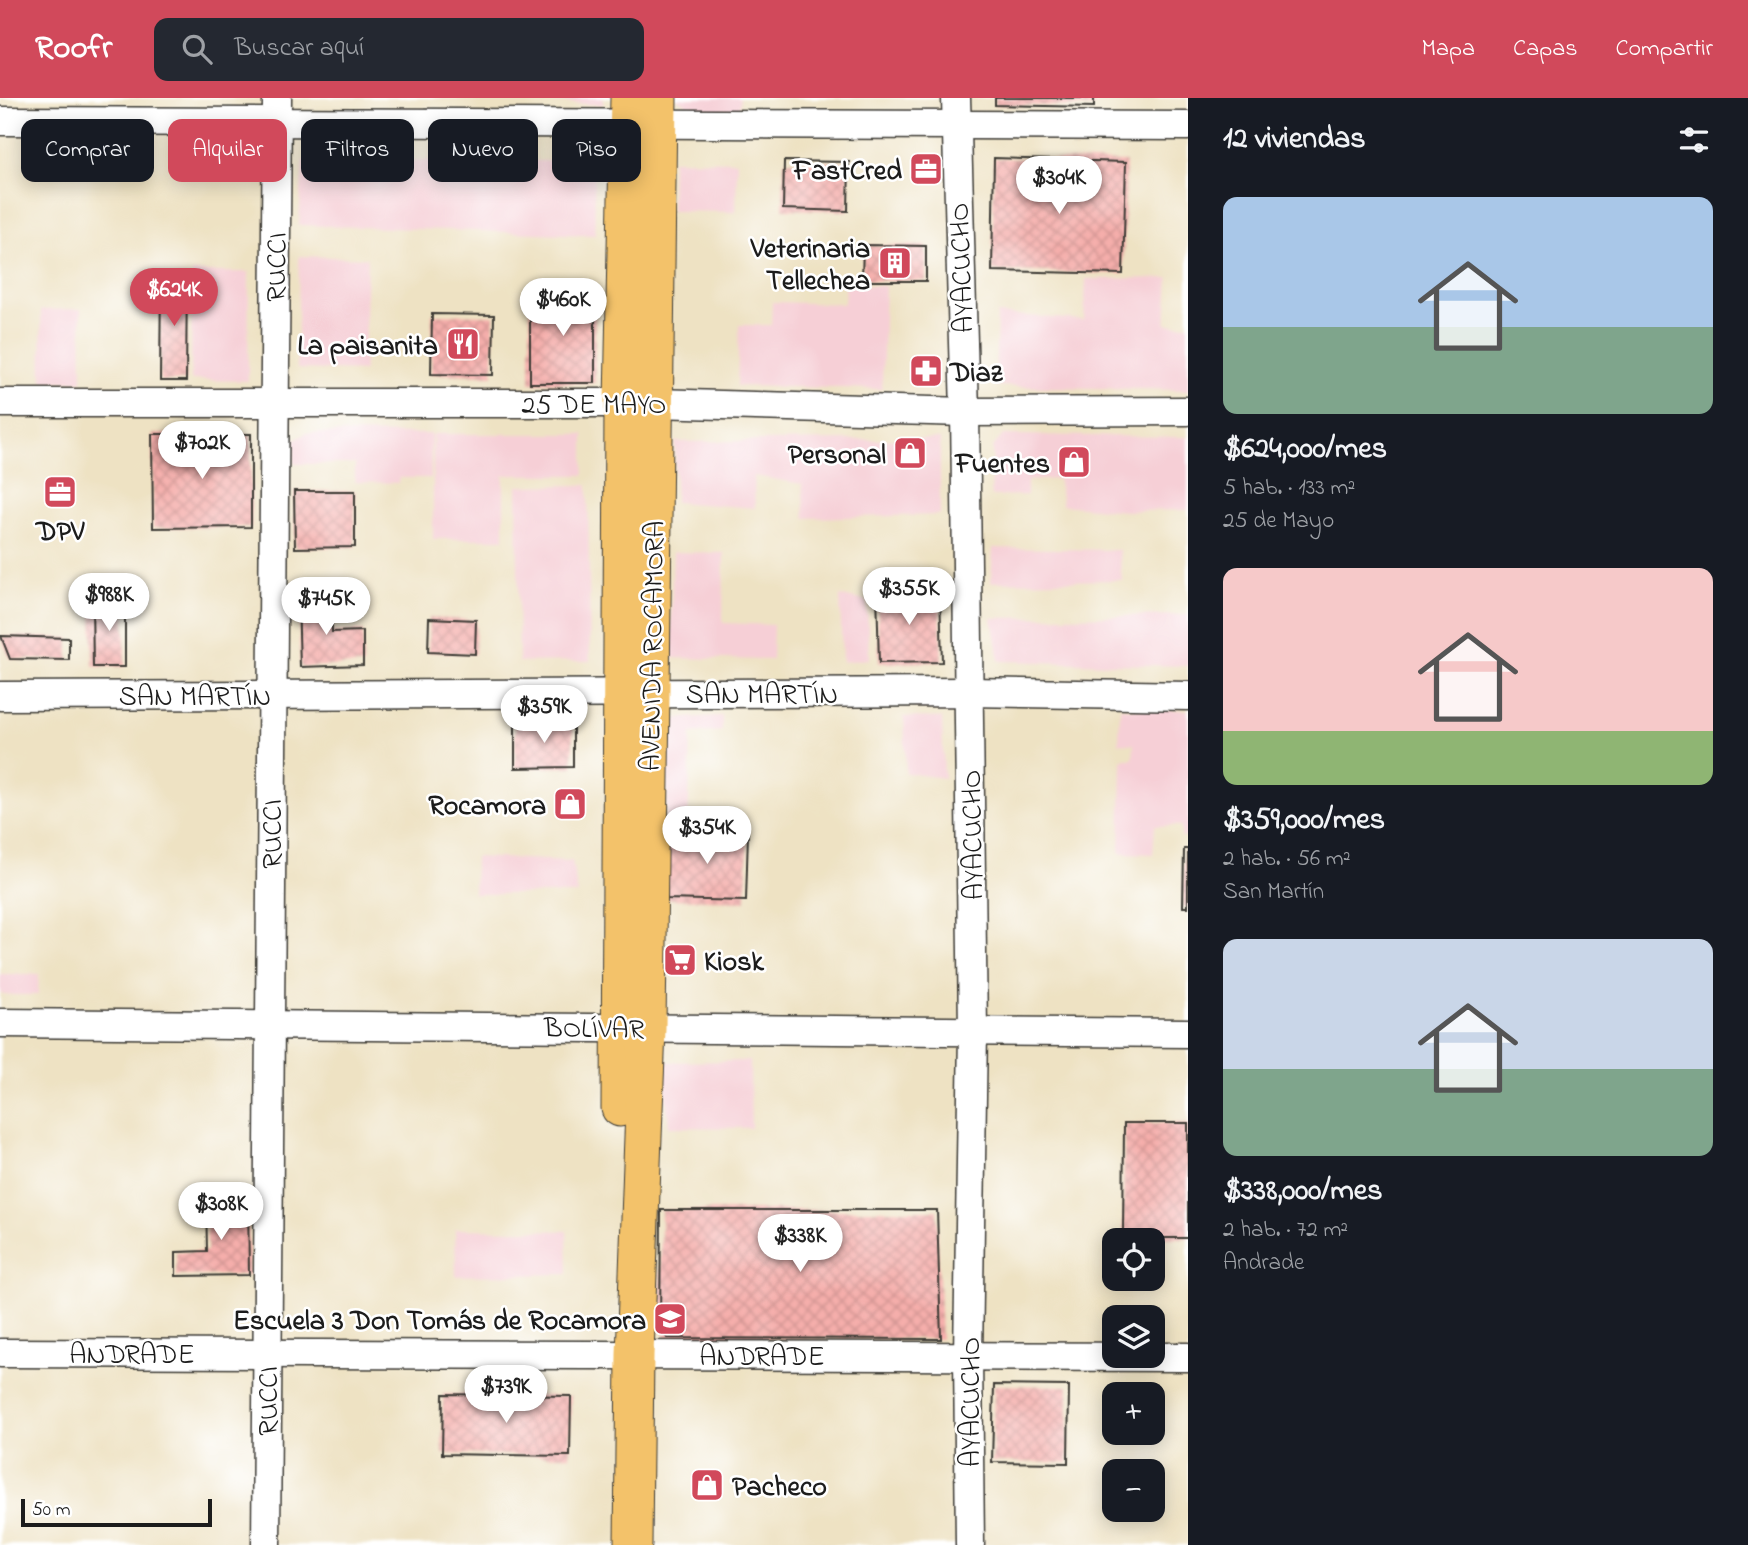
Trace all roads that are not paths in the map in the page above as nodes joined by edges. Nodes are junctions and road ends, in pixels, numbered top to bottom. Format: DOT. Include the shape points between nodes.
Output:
graph roads {
  1 [pos="277,110"];
  2 [pos="643,111"];
  3 [pos="956,112"];
  4 [pos="0,121"];
  5 [pos="1188,126"];
  6 [pos="0,403"];
  7 [pos="274,403"];
  8 [pos="639,403"];
  9 [pos="1188,411"];
  10 [pos="965,412"];
  11 [pos="970,692"];
  12 [pos="636,693"];
  13 [pos="272,695"];
  14 [pos="0,696"];
  15 [pos="1188,696"];
  16 [pos="0,1023"];
  17 [pos="270,1025"];
  18 [pos="634,1027"];
  19 [pos="973,1031"];
  20 [pos="1188,1033"];
  21 [pos="0,1353"];
  22 [pos="267,1353"];
  23 [pos="625,1354"];
  24 [pos="968,1356"];
  25 [pos="1188,1357"];
  26 [pos="266,1545"];
  27 [pos="612,1545"];
  28 [pos="633,1545"];
  29 [pos="970,1545"];
  1 -- 2 [label="street"];
  1 -- 4 [label="street"];
  1 -- 7 [label="street, RUCCI"];
  2 -- 3 [label="street"];
  2 -- 8 [label="main road, AVENIDA ROCAMORA"];
  3 -- 5 [label="street"];
  3 -- 10 [label="street, AYACUCHO"];
  6 -- 7 [label="street, 25 DE MAYO"];
  7 -- 8 [label="street, 25 DE MAYO"];
  7 -- 13 [label="street, RUCCI"];
  8 -- 10 [label="street, 25 DE MAYO"];
  8 -- 12 [label="main road, AVENIDA ROCAMORA"];
  9 -- 10 [label="street, 25 DE MAYO"];
  10 -- 11 [label="street, AYACUCHO"];
  11 -- 12 [label="street, SAN MARTÍN"];
  11 -- 15 [label="street, SAN MARTÍN"];
  11 -- 19 [label="street, AYACUCHO"];
  12 -- 13 [label="street, SAN MARTÍN"];
  12 -- 18 [label="main road, AVENIDA ROCAMORA"];
  13 -- 14 [label="street, SAN MARTÍN"];
  13 -- 17 [label="street, RUCCI"];
  16 -- 17 [label="street, BOLÍVAR"];
  17 -- 18 [label="street, BOLÍVAR"];
  17 -- 22 [label="street, RUCCI"];
  18 -- 19 [label="street, BOLÍVAR"];
  18 -- 23 [label="main road, AVENIDA ROCAMORA"];
  19 -- 20 [label="street, BOLÍVAR"];
  19 -- 24 [label="street, AYACUCHO"];
  21 -- 22 [label="street, ANDRADE"];
  22 -- 23 [label="street, ANDRADE"];
  22 -- 26 [label="street, RUCCI"];
  23 -- 24 [label="street, ANDRADE"];
  23 -- 27 [label="main road, AVENIDA ROCAMORA"];
  23 -- 28 [label="main road, AVENIDA ROCAMORA"];
  24 -- 25 [label="street, ANDRADE"];
  24 -- 29 [label="street, AYACUCHO"];
}
